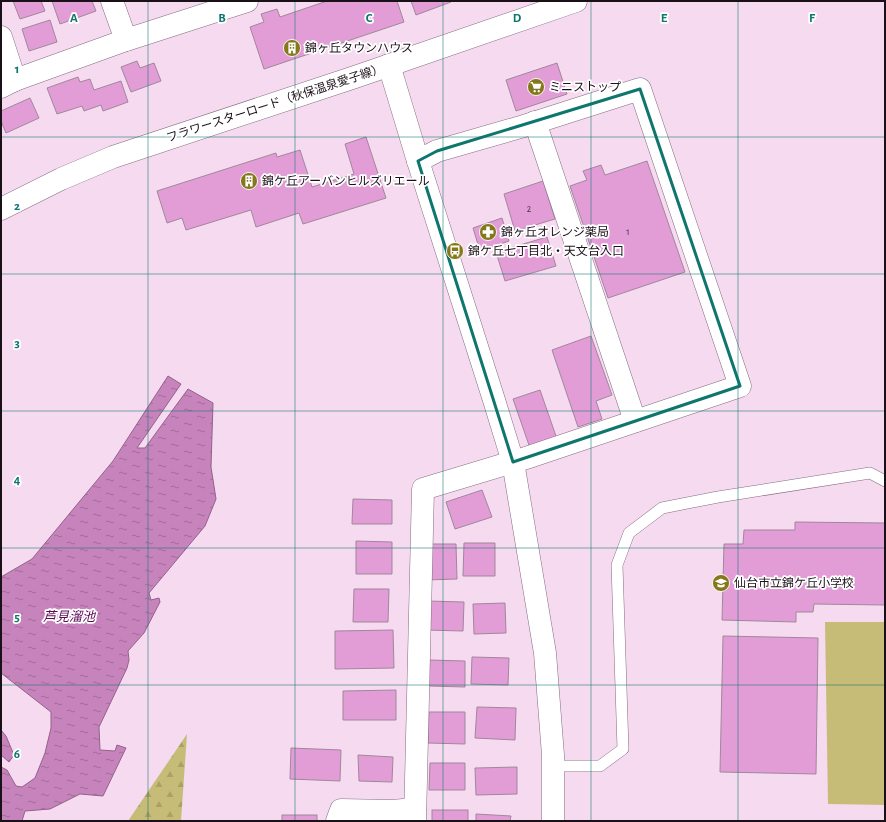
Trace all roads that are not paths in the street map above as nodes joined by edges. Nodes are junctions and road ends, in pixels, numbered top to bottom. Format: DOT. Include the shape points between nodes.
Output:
graph roads {
  1 [pos="112,1"];
  2 [pos="576,1"];
  3 [pos="240,2"];
  4 [pos="1,37"];
  5 [pos="126,40"];
  6 [pos="390,65"];
  7 [pos="8,84"];
  8 [pos="535,122"];
  9 [pos="418,161"];
  10 [pos="1,208"];
  11 [pos="635,421"];
  12 [pos="513,462"];
  13 [pos="885,481"];
  14 [pos="553,766"];
  15 [pos="415,815"];
  16 [pos="337,821"];
  17 [pos="553,821"];
  1 -- 5 [label="street"];
  2 -- 6 [label="street, フラワースターロード（秋保温泉愛子線）"];
  3 -- 5 [label="street"];
  4 -- 7 [label="street"];
  5 -- 7 [label="street"];
  6 -- 9 [label="street"];
  6 -- 10 [label="street, フラワースターロード（秋保温泉愛子線）" via="114,157"];
  8 -- 9 [label="street" via="437,151"];
  8 -- 11 [label="street"];
  8 -- 11 [label="street" via="640,88 740,386"];
  9 -- 12 [label="street"];
  11 -- 12 [label="street"];
  12 -- 14 [label="street" via="544,653"];
  12 -- 15 [label="street" via="423,489"];
  13 -- 14 [label="lane" via="870,473 662,508 629,532 617,565 623,749 600,766"];
  14 -- 17 [label="street"];
  15 -- 16 [label="street" via="392,811 341,810"];
}
